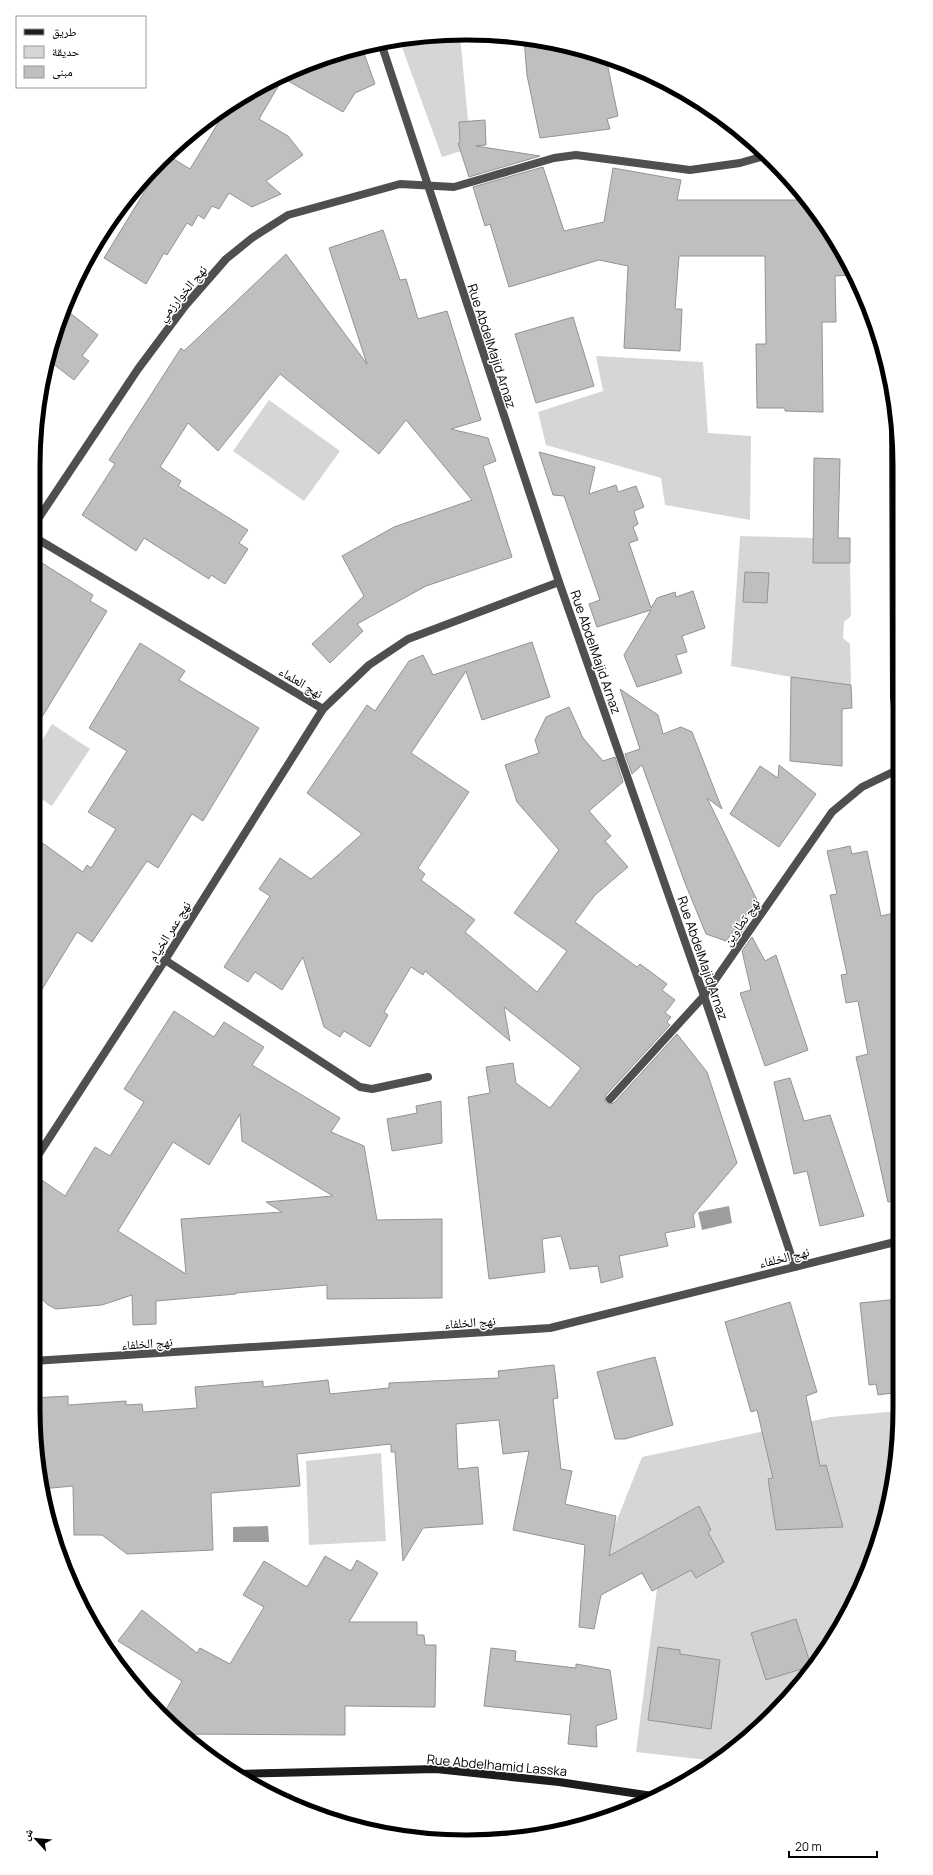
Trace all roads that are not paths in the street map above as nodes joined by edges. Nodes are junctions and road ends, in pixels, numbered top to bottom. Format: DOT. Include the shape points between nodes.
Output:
graph roads {
  1 [pos="382,48"];
  2 [pos="760,157"];
  3 [pos="428,186"];
  4 [pos="40,516"];
  5 [pos="40,541"];
  6 [pos="558,582"];
  7 [pos="323,709"];
  8 [pos="893,772"];
  9 [pos="165,960"];
  10 [pos="704,996"];
  11 [pos="428,1077"];
  12 [pos="610,1099"];
  13 [pos="40,1152"];
  14 [pos="893,1242"];
  15 [pos="795,1267"];
  16 [pos="40,1362"];
  17 [pos="248,1775"];
  18 [pos="646,1795"];
  1 -- 3 [label="street, Rue AbdelMajid Arnaz"];
  2 -- 3 [label="street, نهج الخوارزمي" via="740,163 690,170 576,155 554,158 454,187"];
  3 -- 4 [label="street, نهج الخوارزمي" via="400,184 288,215 252,238 226,259 185,306 138,368"];
  3 -- 6 [label="street, Rue AbdelMajid Arnaz"];
  5 -- 7 [label="street, نهج العلماء"];
  6 -- 7 [label="street, نهج العلماء" via="408,640 369,665"];
  6 -- 10 [label="street, Rue AbdelMajid Arnaz"];
  7 -- 9 [label="street, نهج عمر الخيام"];
  8 -- 10 [label="street, نهج تطاوين" via="862,787 832,812"];
  9 -- 11 [label="street" via="360,1086 372,1089"];
  9 -- 13 [label="street, نهج عمر الخيام"];
  10 -- 12 [label="street, نهج تطاوين"];
  10 -- 15 [label="street, Rue AbdelMajid Arnaz"];
  14 -- 15 [label="street, نهج الخلفاء"];
  15 -- 16 [label="street, نهج الخلفاء" via="550,1328"];
  17 -- 18 [label="main road, Rue Abdelhamid Lasska" via="436,1769 559,1782"];
}
